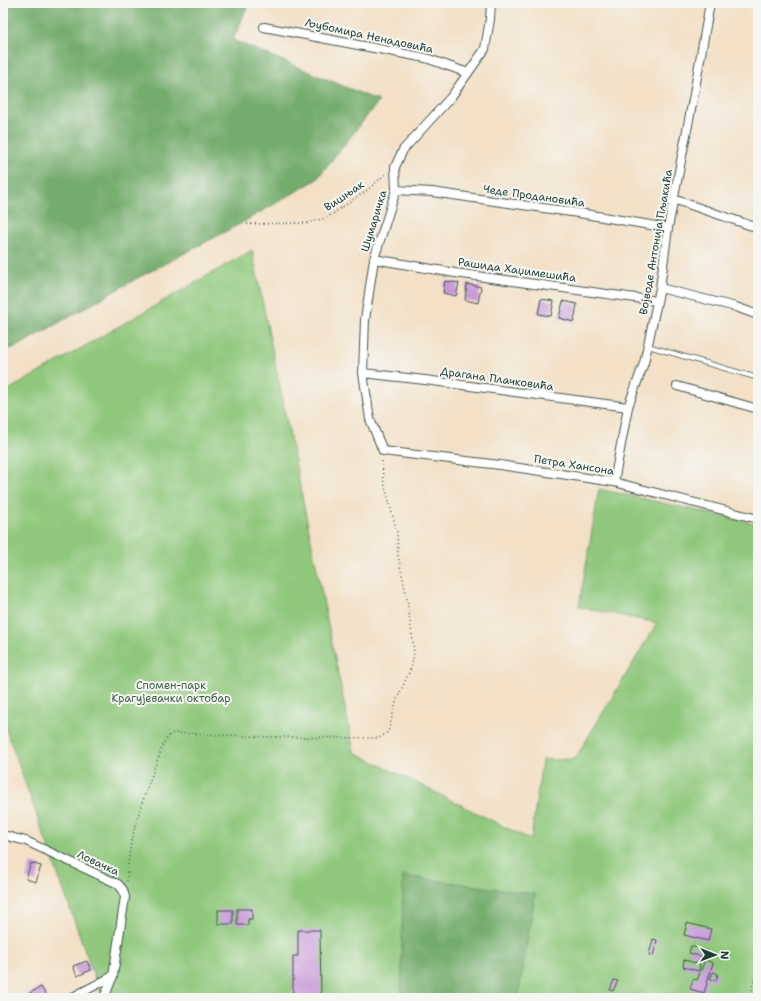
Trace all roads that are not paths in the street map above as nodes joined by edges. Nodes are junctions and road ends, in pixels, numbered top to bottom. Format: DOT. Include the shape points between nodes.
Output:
graph roads {
  1 [pos="490,3"];
  2 [pos="710,3"];
  3 [pos="264,27"];
  4 [pos="468,73"];
  5 [pos="396,190"];
  6 [pos="673,199"];
  7 [pos="668,228"];
  8 [pos="758,228"];
  9 [pos="374,258"];
  10 [pos="660,288"];
  11 [pos="658,301"];
  12 [pos="758,315"];
  13 [pos="648,346"];
  14 [pos="363,373"];
  15 [pos="758,378"];
  16 [pos="677,386"];
  17 [pos="628,407"];
  18 [pos="758,409"];
  19 [pos="383,451"];
  20 [pos="614,482"];
  21 [pos="758,519"];
  22 [pos="3,835"];
  23 [pos="113,976"];
  24 [pos="71,998"];
  25 [pos="104,998"];
  1 -- 4 [label="street, Шумаричка" via="485,49"];
  2 -- 6 [label="street, Војводе Антонија Пљакића"];
  3 -- 4 [label="street, Љубомира Ненадовића" via="426,58"];
  4 -- 5 [label="street, Шумаричка" via="451,97 403,150 395,167"];
  5 -- 7 [label="street, Чеде Продановића" via="432,192"];
  5 -- 9 [label="street, Шумаричка"];
  6 -- 7 [label="street, Војводе Антонија Пљакића"];
  6 -- 8 [label="street"];
  7 -- 10 [label="street, Војводе Антонија Пљакића"];
  9 -- 11 [label="street, Рашида Хаџимешића" via="455,273"];
  9 -- 14 [label="street, Шумаричка" via="365,320"];
  10 -- 11 [label="street, Војводе Антонија Пљакића"];
  10 -- 12 [label="street" via="736,306"];
  11 -- 13 [label="street, Војводе Антонија Пљакића"];
  13 -- 15 [label="lane"];
  13 -- 17 [label="street, Војводе Антонија Пљакића"];
  14 -- 17 [label="street, Драгана Плачковића"];
  14 -- 19 [label="street, Шумаричка" via="370,419"];
  16 -- 18 [label="street"];
  17 -- 20 [label="street, Војводе Антонија Пљакића"];
  19 -- 20 [label="street, Петра Хансона"];
  20 -- 21 [label="street, Петра Хансона"];
  22 -- 23 [label="street, Ловачка" via="26,841 90,870 118,884 123,890 125,898"];
  23 -- 24 [label="street"];
  23 -- 25 [label="street, Ловачка"];
}
